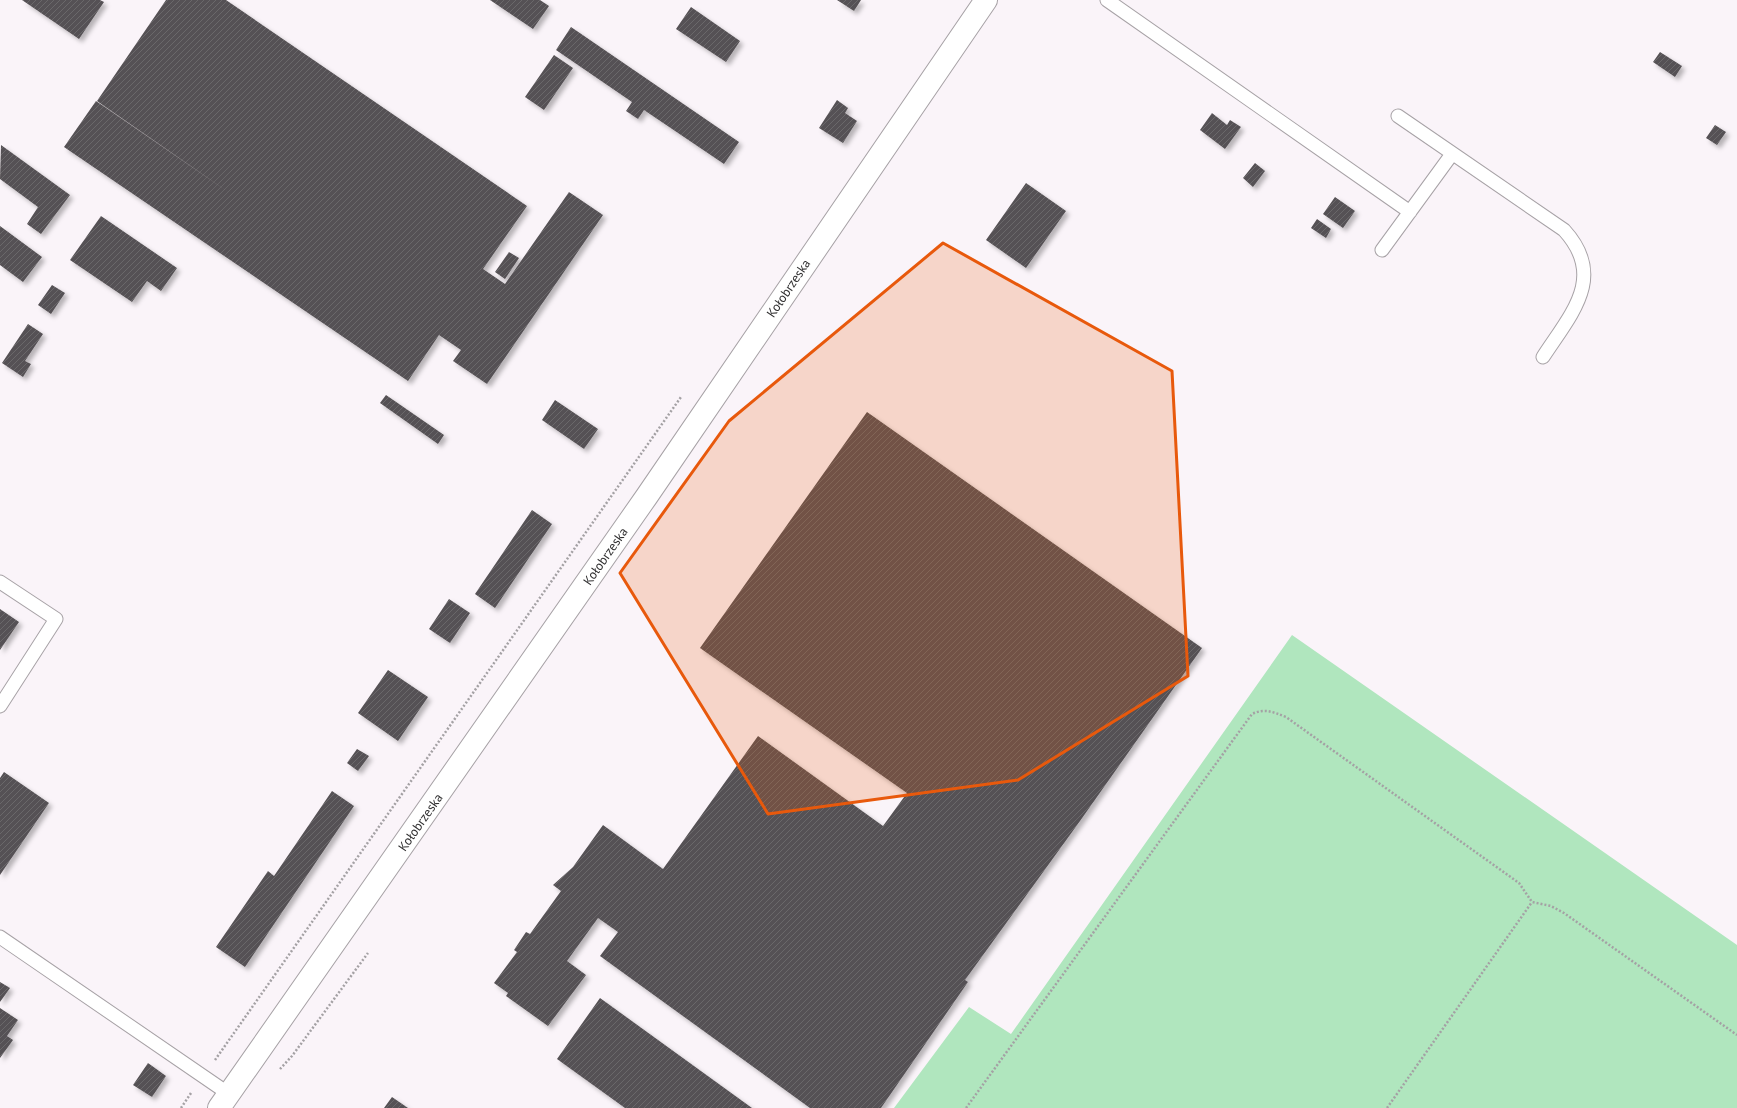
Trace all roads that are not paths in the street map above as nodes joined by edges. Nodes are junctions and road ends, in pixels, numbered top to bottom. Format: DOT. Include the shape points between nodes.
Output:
graph roads {
  1 [pos="986,0"];
  2 [pos="1107,0"];
  3 [pos="1398,116"];
  4 [pos="1452,154"];
  5 [pos="1410,212"];
  6 [pos="1382,250"];
  7 [pos="1544,357"];
  8 [pos="0,582"];
  9 [pos="0,706"];
  10 [pos="0,937"];
  11 [pos="224,1101"];
  1 -- 11 [label="street, Kołobrzeska" via="647,496"];
  2 -- 5 [label="lane"];
  3 -- 4 [label="lane"];
  4 -- 5 [label="lane"];
  4 -- 7 [label="lane" via="1564,230 1580,253 1584,268 1581,296"];
  5 -- 6 [label="lane"];
  8 -- 9 [label="lane" via="56,620"];
  10 -- 11 [label="lane" via="203,1076"];
}
